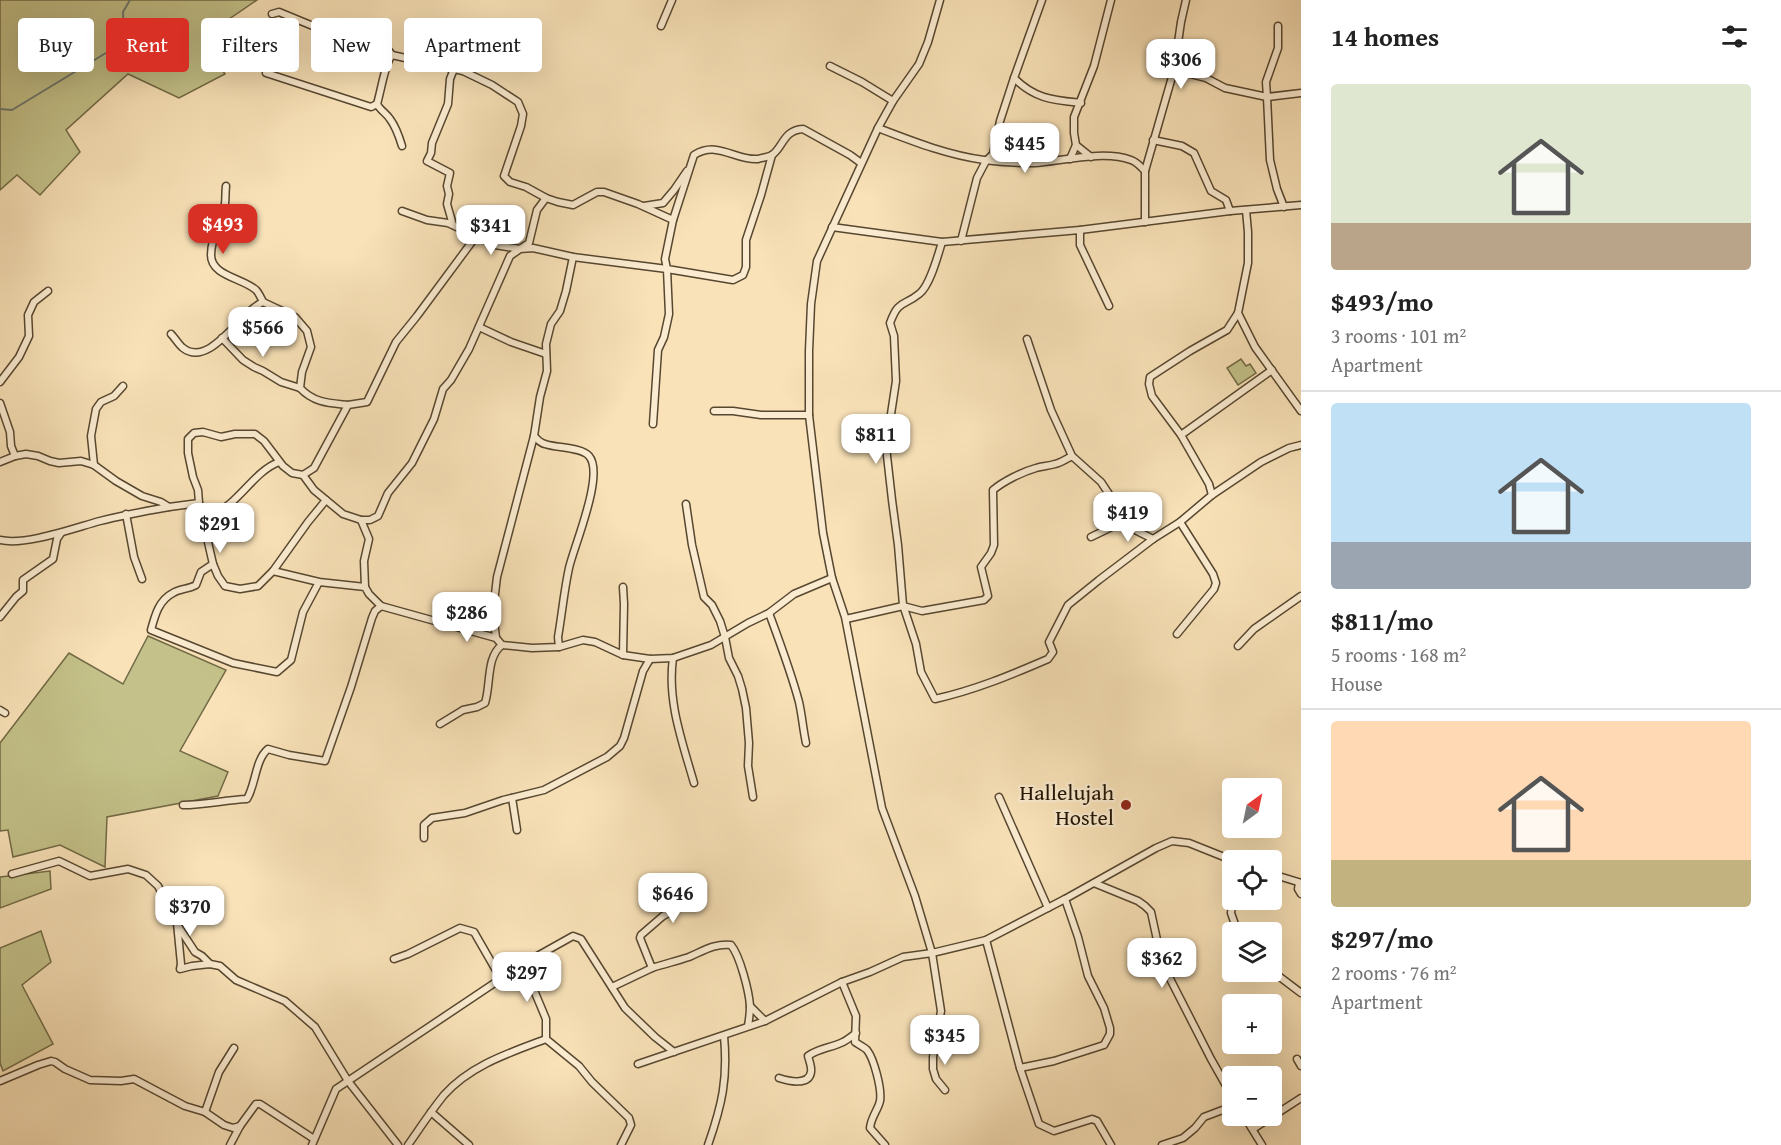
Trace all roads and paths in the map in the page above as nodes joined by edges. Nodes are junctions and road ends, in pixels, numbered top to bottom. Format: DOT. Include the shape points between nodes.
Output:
graph roads {
  1 [pos="672,0"];
  2 [pos="940,0"];
  3 [pos="1042,0"];
  4 [pos="1111,0"];
  5 [pos="1186,0"];
  6 [pos="272,14"];
  7 [pos="311,25"];
  8 [pos="661,26"];
  9 [pos="1278,26"];
  10 [pos="392,55"];
  11 [pos="404,58"];
  12 [pos="830,66"];
  13 [pos="1174,70"];
  14 [pos="385,72"];
  15 [pos="453,72"];
  16 [pos="465,72"];
  17 [pos="267,73"];
  18 [pos="1014,78"];
  19 [pos="1301,93"];
  20 [pos="1267,97"];
  21 [pos="893,101"];
  22 [pos="1081,103"];
  23 [pos="377,104"];
  24 [pos="878,128"];
  25 [pos="1153,140"];
  26 [pos="1076,145"];
  27 [pos="402,146"];
  28 [pos="772,155"];
  29 [pos="1092,157"];
  30 [pos="1070,159"];
  31 [pos="986,160"];
  32 [pos="861,163"];
  33 [pos="690,165"];
  34 [pos="1145,171"];
  35 [pos="226,186"];
  36 [pos="546,198"];
  37 [pos="1301,205"];
  38 [pos="642,206"];
  39 [pos="1284,207"];
  40 [pos="1246,210"];
  41 [pos="402,211"];
  42 [pos="1230,212"];
  43 [pos="673,220"];
  44 [pos="1145,222"];
  45 [pos="453,225"];
  46 [pos="832,227"];
  47 [pos="1080,230"];
  48 [pos="477,235"];
  49 [pos="961,241"];
  50 [pos="942,242"];
  51 [pos="520,249"];
  52 [pos="573,257"];
  53 [pos="667,269"];
  54 [pos="48,291"];
  55 [pos="263,302"];
  56 [pos="1109,306"];
  57 [pos="1238,313"];
  58 [pos="479,327"];
  59 [pos="171,334"];
  60 [pos="222,338"];
  61 [pos="1027,339"];
  62 [pos="546,354"];
  63 [pos="1272,370"];
  64 [pos="0,382"];
  65 [pos="123,386"];
  66 [pos="300,388"];
  67 [pos="0,403"];
  68 [pos="348,405"];
  69 [pos="714,411"];
  70 [pos="1301,411"];
  71 [pos="809,415"];
  72 [pos="653,424"];
  73 [pos="1181,435"];
  74 [pos="534,436"];
  75 [pos="1301,445"];
  76 [pos="15,456"];
  77 [pos="1072,456"];
  78 [pos="0,462"];
  79 [pos="279,462"];
  80 [pos="94,465"];
  81 [pos="303,475"];
  82 [pos="1212,495"];
  83 [pos="326,500"];
  84 [pos="686,504"];
  85 [pos="200,506"];
  86 [pos="169,507"];
  87 [pos="126,514"];
  88 [pos="361,520"];
  89 [pos="1126,520"];
  90 [pos="1180,522"];
  91 [pos="0,532"];
  92 [pos="61,533"];
  93 [pos="1090,537"];
  94 [pos="1153,539"];
  95 [pos="0,540"];
  96 [pos="9,542"];
  97 [pos="213,564"];
  98 [pos="273,571"];
  99 [pos="832,578"];
  100 [pos="142,579"];
  101 [pos="319,582"];
  102 [pos="365,587"];
  103 [pos="623,587"];
  104 [pos="1301,596"];
  105 [pos="381,606"];
  106 [pos="903,606"];
  107 [pos="769,613"];
  108 [pos="0,617"];
  109 [pos="846,619"];
  110 [pos="1177,634"];
  111 [pos="725,637"];
  112 [pos="496,638"];
  113 [pos="502,645"];
  114 [pos="1238,646"];
  115 [pos="559,647"];
  116 [pos="623,655"];
  117 [pos="673,658"];
  118 [pos="650,659"];
  119 [pos="440,724"];
  120 [pos="806,743"];
  121 [pos="694,783"];
  122 [pos="753,797"];
  123 [pos="999,797"];
  124 [pos="512,798"];
  125 [pos="183,805"];
  126 [pos="517,830"];
  127 [pos="424,838"];
  128 [pos="1222,856"];
  129 [pos="12,874"];
  130 [pos="1282,877"];
  131 [pos="1094,883"];
  132 [pos="1300,883"];
  133 [pos="1301,894"];
  134 [pos="1065,899"];
  135 [pos="693,900"];
  136 [pos="1048,908"];
  137 [pos="177,923"];
  138 [pos="986,940"];
  139 [pos="932,952"];
  140 [pos="394,959"];
  141 [pos="210,964"];
  142 [pos="523,964"];
  143 [pos="652,968"];
  144 [pos="501,979"];
  145 [pos="1282,979"];
  146 [pos="842,982"];
  147 [pos="612,987"];
  148 [pos="1301,993"];
  149 [pos="750,1006"];
  150 [pos="765,1021"];
  151 [pos="748,1026"];
  152 [pos="856,1033"];
  153 [pos="724,1036"];
  154 [pos="546,1039"];
  155 [pos="234,1048"];
  156 [pos="674,1052"];
  157 [pos="638,1064"];
  158 [pos="1020,1068"];
  159 [pos="779,1078"];
  160 [pos="1222,1078"];
  161 [pos="0,1081"];
  162 [pos="348,1081"];
  163 [pos="945,1090"];
  164 [pos="1301,1098"];
  165 [pos="1222,1110"];
  166 [pos="205,1112"];
  167 [pos="431,1112"];
  168 [pos="240,1126"];
  169 [pos="1250,1126"];
  170 [pos="1252,1129"];
  171 [pos="313,1142"];
  172 [pos="230,1145"];
  173 [pos="398,1145"];
  174 [pos="408,1145"];
  175 [pos="469,1145"];
  176 [pos="621,1145"];
  177 [pos="708,1145"];
  178 [pos="885,1145"];
  179 [pos="1111,1145"];
  180 [pos="1162,1145"];
  181 [pos="1262,1145"];
  1 -- 8 [label="street"];
  2 -- 21 [label="street" via="919,64"];
  3 -- 18 [label="street"];
  4 -- 22 [label="street"];
  5 -- 13 [label="street"];
  6 -- 7 [label="street" via="279,12"];
  9 -- 20 [label="street" via="1278,48 1266,82"];
  10 -- 11 [label="street"];
  12 -- 21 [label="street"];
  13 -- 20 [label="street" via="1206,78 1225,88"];
  13 -- 25 [label="street"];
  14 -- 23 [label="street"];
  15 -- 45 [label="street" via="448,104 427,161 450,173 447,204"];
  16 -- 36 [label="street" via="518,102 521,126 504,176"];
  17 -- 23 [label="street" via="371,107"];
  18 -- 22 [label="street" via="1026,90 1050,100"];
  18 -- 31 [label="street" via="993,154"];
  19 -- 20 [label="street"];
  20 -- 39 [label="street" via="1270,160"];
  21 -- 24 [label="street"];
  22 -- 26 [label="street" via="1074,117"];
  23 -- 27 [label="street" via="398,133"];
  24 -- 31 [label="street" via="968,158"];
  24 -- 32 [label="street"];
  25 -- 34 [label="street"];
  25 -- 42 [label="street" via="1182,146 1194,153 1211,190 1226,200"];
  26 -- 29 [label="street"];
  26 -- 30 [label="street"];
  28 -- 32 [label="street" via="783,140 803,129"];
  28 -- 33 [label="street" via="756,159 702,150 694,155"];
  28 -- 53 [label="street" via="746,240 743,275 733,280"];
  29 -- 30 [label="street"];
  29 -- 34 [label="street" via="1131,160"];
  30 -- 31 [label="street" via="1033,163"];
  31 -- 49 [label="street" via="977,178"];
  32 -- 46 [label="street"];
  33 -- 38 [label="street" via="663,203"];
  33 -- 43 [label="street"];
  34 -- 44 [label="street"];
  35 -- 55 [label="street" via="224,209 212,242 213,265 258,291"];
  36 -- 38 [label="street" via="573,205 604,192"];
  36 -- 51 [label="street" via="537,210 529,243"];
  37 -- 39 [label="street"];
  38 -- 43 [label="street"];
  39 -- 40 [label="street"];
  40 -- 42 [label="street"];
  40 -- 57 [label="street" via="1248,263"];
  41 -- 45 [label="street"];
  42 -- 44 [label="street"];
  43 -- 53 [label="street" via="665,259"];
  44 -- 47 [label="street"];
  45 -- 48 [label="street"];
  46 -- 50 [label="street"];
  46 -- 71 [label="street" via="817,261 809,351"];
  47 -- 49 [label="street"];
  47 -- 56 [label="street" via="1080,245"];
  48 -- 51 [label="street" via="495,245"];
  48 -- 68 [label="street" via="396,342 367,402"];
  49 -- 50 [label="street"];
  50 -- 106 [label="street" via="921,293 898,306 890,323 896,381 886,447"];
  51 -- 52 [label="street"];
  51 -- 58 [label="street" via="510,256"];
  52 -- 53 [label="street"];
  52 -- 62 [label="street" via="567,291 551,324"];
  53 -- 72 [label="street" via="669,314 658,350"];
  54 -- 64 [label="street" via="34,302 28,315 30,336"];
  55 -- 60 [label="street"];
  55 -- 66 [label="street" via="295,317 307,331 311,347"];
  57 -- 63 [label="street"];
  57 -- 73 [label="street" via="1227,330 1150,377 1152,396"];
  58 -- 62 [label="street"];
  58 -- 88 [label="street" via="443,389 412,463 388,493 378,516"];
  59 -- 60 [label="street" via="184,349 196,354 204,353"];
  60 -- 66 [label="street" via="243,360"];
  61 -- 77 [label="street" via="1051,410"];
  62 -- 74 [label="street" via="547,371"];
  63 -- 70 [label="street"];
  63 -- 73 [label="street"];
  65 -- 80 [label="street" via="96,409 90,436"];
  66 -- 68 [label="street" via="308,397"];
  67 -- 76 [label="street"];
  68 -- 81 [label="street" via="314,468"];
  69 -- 71 [label="street"];
  71 -- 99 [label="street"];
  73 -- 82 [label="street"];
  74 -- 112 [label="street" via="496,577"];
  74 -- 115 [label="street" via="543,444 589,455 592,463 591,499 569,568"];
  75 -- 82 [label="street" via="1261,462"];
  76 -- 78 [label="street"];
  76 -- 80 [label="street" via="27,454 59,463 81,461"];
  77 -- 89 [label="street" via="1101,482"];
  77 -- 106 [label="street" via="1019,474 993,490 993,545 981,567 988,596 984,600 922,611"];
  79 -- 81 [label="street" via="292,473"];
  79 -- 85 [label="street" via="264,470 223,508 207,512"];
  79 -- 85 [label="street" via="255,434 221,437 194,433 188,439 188,453"];
  80 -- 86 [label="street" via="142,496"];
  81 -- 83 [label="street"];
  82 -- 90 [label="street"];
  83 -- 88 [label="street" via="343,514"];
  83 -- 98 [label="street"];
  84 -- 111 [label="street" via="704,597 712,605"];
  85 -- 86 [label="street"];
  85 -- 97 [label="street"];
  86 -- 87 [label="street"];
  87 -- 92 [label="street"];
  87 -- 100 [label="street"];
  88 -- 102 [label="street" via="369,539 364,561"];
  89 -- 93 [label="street"];
  89 -- 94 [label="street"];
  90 -- 94 [label="street"];
  90 -- 110 [label="street" via="1216,583"];
  91 -- 96 [label="street"];
  92 -- 96 [label="street"];
  92 -- 108 [label="street" via="53,559 24,580 23,591"];
  94 -- 106 [label="street" via="1068,605 1049,642 1053,652 1048,659 963,693 935,699 921,672"];
  95 -- 96 [label="street"];
  97 -- 98 [label="street" via="225,586 240,589 258,586"];
  97 -- 101 [label="street" via="201,572 196,585 173,592 162,602 152,630 233,663 277,672 291,660 303,612"];
  98 -- 101 [label="street"];
  99 -- 107 [label="street" via="794,594"];
  99 -- 109 [label="street"];
  101 -- 102 [label="street"];
  102 -- 105 [label="street"];
  103 -- 116 [label="street"];
  104 -- 114 [label="street" via="1254,629"];
  105 -- 112 [label="street"];
  105 -- 125 [label="street" via="372,618 325,761 268,749 263,753 248,799"];
  106 -- 109 [label="street"];
  107 -- 111 [label="street"];
  107 -- 120 [label="street" via="800,705"];
  109 -- 139 [label="street" via="882,808"];
  111 -- 117 [label="street"];
  111 -- 122 [label="street" via="746,708"];
  112 -- 113 [label="street"];
  113 -- 115 [label="street"];
  113 -- 119 [label="street" via="492,658 485,703"];
  115 -- 116 [label="street" via="583,640"];
  116 -- 118 [label="street"];
  117 -- 118 [label="street"];
  117 -- 121 [label="street" via="673,706"];
  118 -- 124 [label="street" via="620,746 607,757 544,790"];
  123 -- 136 [label="street"];
  124 -- 126 [label="street"];
  124 -- 127 [label="street" via="465,813 432,818 424,825"];
  128 -- 131 [label="street" via="1189,843 1172,841"];
  129 -- 137 [label="street" via="59,861 90,876 128,869 146,875 158,886"];
  130 -- 132 [label="street"];
  131 -- 134 [label="street"];
  131 -- 160 [label="street" via="1138,901 1151,912 1162,963"];
  132 -- 133 [label="street"];
  134 -- 136 [label="street"];
  134 -- 158 [label="street" via="1110,1034 1104,1045"];
  135 -- 143 [label="street" via="663,916 641,935"];
  136 -- 138 [label="street"];
  137 -- 141 [label="street" via="195,952"];
  137 -- 141 [label="street" via="180,969"];
  138 -- 139 [label="street"];
  138 -- 158 [label="street"];
  139 -- 146 [label="street" via="903,957"];
  139 -- 163 [label="street" via="941,1011 933,1069"];
  140 -- 144 [label="street" via="460,928 474,932"];
  141 -- 162 [label="street" via="285,1001 315,1027"];
  142 -- 144 [label="street"];
  142 -- 147 [label="street" via="577,936"];
  142 -- 154 [label="street" via="546,1019"];
  143 -- 147 [label="street"];
  143 -- 149 [label="street" via="710,947 730,945 739,961"];
  144 -- 162 [label="street"];
  145 -- 148 [label="street"];
  146 -- 150 [label="street"];
  146 -- 152 [label="street" via="856,1016"];
  147 -- 156 [label="street" via="625,1008"];
  149 -- 150 [label="street"];
  149 -- 151 [label="street"];
  150 -- 151 [label="street"];
  151 -- 153 [label="street"];
  152 -- 159 [label="street" via="842,1043 810,1054 808,1077 789,1082"];
  152 -- 178 [label="street" via="855,1042 867,1050 880,1087 880,1101 870,1128"];
  153 -- 156 [label="street"];
  153 -- 177 [label="street" via="724,1093"];
  154 -- 167 [label="street" via="500,1056 467,1075"];
  154 -- 176 [label="street" via="579,1066 629,1118 631,1125"];
  155 -- 166 [label="street" via="219,1072"];
  156 -- 157 [label="street"];
  158 -- 179 [label="street" via="1039,1124 1054,1131 1092,1119"];
  161 -- 166 [label="street" via="51,1061 90,1080 134,1079"];
  162 -- 171 [label="street" via="336,1089"];
  162 -- 173 [label="street"];
  164 -- 170 [label="street"];
  165 -- 180 [label="street" via="1204,1117 1183,1138"];
  166 -- 168 [label="street" via="224,1125"];
  167 -- 174 [label="street"];
  167 -- 175 [label="street"];
  168 -- 171 [label="street" via="260,1104"];
  168 -- 172 [label="street"];
  169 -- 170 [label="street"];
  170 -- 181 [label="street"];
}
